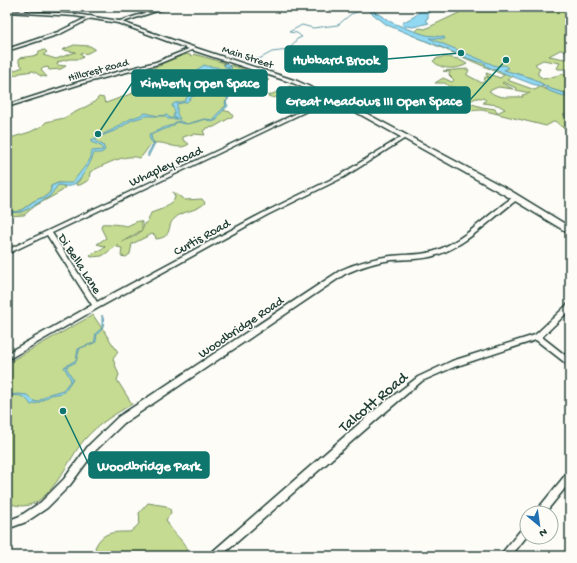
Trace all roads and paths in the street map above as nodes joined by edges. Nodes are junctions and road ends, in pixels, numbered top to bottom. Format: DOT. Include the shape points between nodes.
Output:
graph roads {
  1 [pos="28,7"];
  2 [pos="167,7"];
  3 [pos="7,11"];
  4 [pos="22,11"];
  5 [pos="91,17"];
  6 [pos="119,22"];
  7 [pos="192,49"];
  8 [pos="7,50"];
  9 [pos="332,98"];
  10 [pos="7,106"];
  11 [pos="405,137"];
  12 [pos="516,198"];
  13 [pos="570,231"];
  14 [pos="48,232"];
  15 [pos="7,252"];
  16 [pos="96,306"];
  17 [pos="570,306"];
  18 [pos="537,336"];
  19 [pos="7,357"];
  20 [pos="570,363"];
  21 [pos="570,476"];
  22 [pos="546,505"];
  23 [pos="7,525"];
  24 [pos="519,539"];
  25 [pos="214,556"];
  26 [pos="505,556"];
  1 -- 4 [label="street"];
  2 -- 6 [label="street"];
  3 -- 4 [label="main road, Main Street"];
  4 -- 5 [label="main road, Main Street"];
  5 -- 6 [label="main road, Main Street"];
  5 -- 8 [label="street" via="59,33"];
  6 -- 7 [label="main road, Main Street"];
  7 -- 9 [label="main road, Main Street" via="276,75"];
  7 -- 10 [label="street, Hillcrest Road" via="157,63 83,82"];
  9 -- 11 [label="main road, Main Street"];
  9 -- 14 [label="street, Whapley Road"];
  11 -- 12 [label="main road, Main Street"];
  11 -- 16 [label="street, Curtis Road" via="342,176 265,214"];
  12 -- 13 [label="main road, Main Street"];
  12 -- 23 [label="street, Woodbridge Road" via="463,238 441,251 424,256 366,262 343,272 121,420 92,448 67,482 44,505"];
  14 -- 15 [label="street, Whapley Road"];
  14 -- 16 [label="street, Di Bella Lane"];
  16 -- 19 [label="street, Curtis Road"];
  17 -- 18 [label="street, Talcott Road"];
  18 -- 20 [label="street"];
  18 -- 25 [label="street, Talcott Road" via="452,364 420,379"];
  21 -- 22 [label="street"];
  24 -- 26 [label="street"];
}
